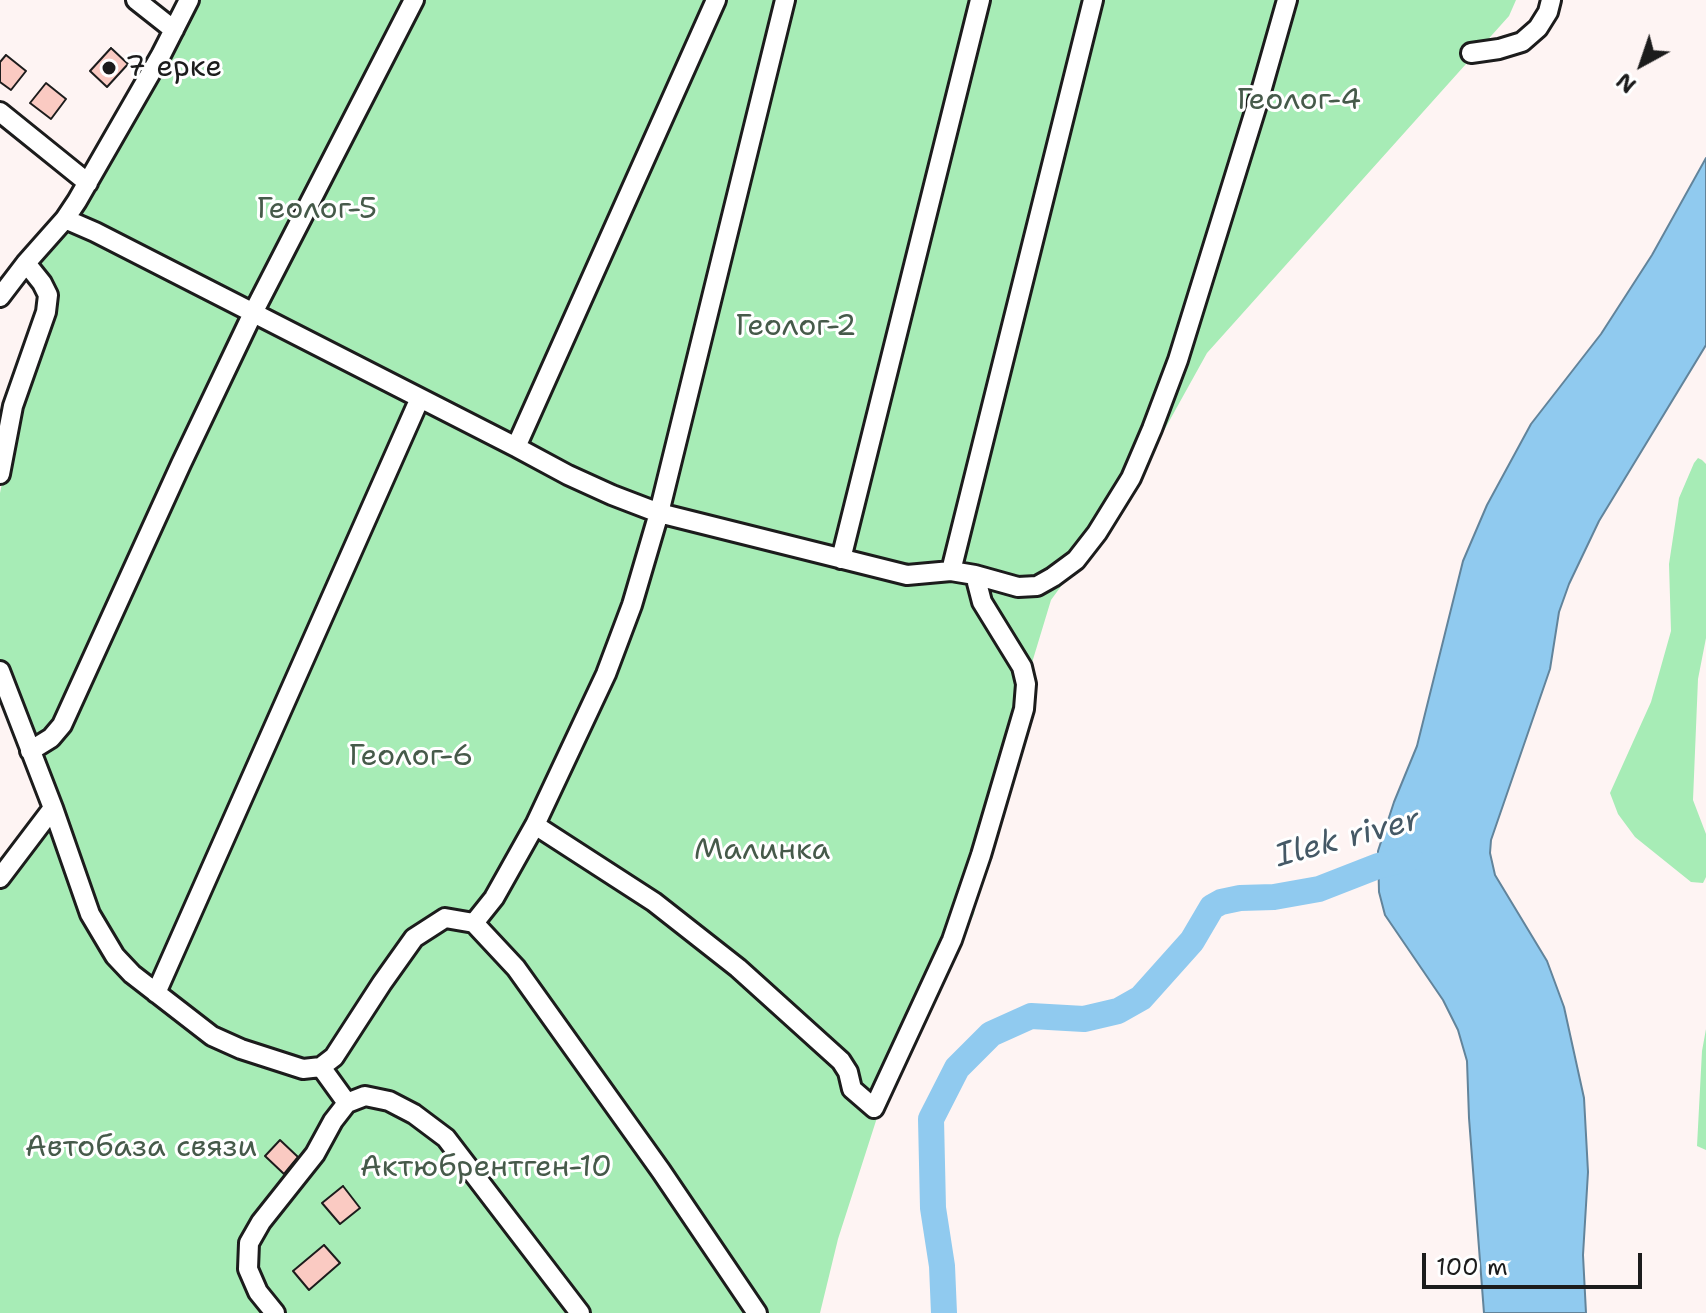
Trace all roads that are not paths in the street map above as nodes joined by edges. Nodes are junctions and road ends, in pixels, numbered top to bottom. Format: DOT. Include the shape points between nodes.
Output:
graph roads {
  1 [pos="136,0"];
  2 [pos="189,0"];
  3 [pos="414,0"];
  4 [pos="716,0"];
  5 [pos="785,0"];
  6 [pos="980,0"];
  7 [pos="1093,0"];
  8 [pos="1287,0"];
  9 [pos="1551,0"];
  10 [pos="174,30"];
  11 [pos="1471,53"];
  12 [pos="0,112"];
  13 [pos="88,183"];
  14 [pos="65,219"];
  15 [pos="26,263"];
  16 [pos="0,297"];
  17 [pos="253,313"];
  18 [pos="420,398"];
  19 [pos="516,447"];
  20 [pos="0,474"];
  21 [pos="659,513"];
  22 [pos="841,559"];
  23 [pos="951,571"];
  24 [pos="975,575"];
  25 [pos="0,671"];
  26 [pos="30,751"];
  27 [pos="53,808"];
  28 [pos="535,825"];
  29 [pos="0,878"];
  30 [pos="474,923"];
  31 [pos="156,993"];
  32 [pos="321,1067"];
  33 [pos="347,1103"];
  34 [pos="275,1313"];
  35 [pos="580,1313"];
  36 [pos="757,1313"];
  1 -- 10 [label="street"];
  2 -- 10 [label="street"];
  3 -- 17 [label="street"];
  4 -- 19 [label="street"];
  5 -- 21 [label="street"];
  6 -- 22 [label="street"];
  7 -- 23 [label="street"];
  8 -- 24 [label="street" via="1178,360 1131,478 1076,560 1053,577 1037,586 1018,587"];
  9 -- 11 [label="street" via="1538,28 1522,42"];
  10 -- 13 [label="street"];
  12 -- 13 [label="street"];
  13 -- 14 [label="street"];
  14 -- 15 [label="street"];
  14 -- 17 [label="street"];
  15 -- 16 [label="street"];
  15 -- 20 [label="street" via="48,295 46,312 13,406"];
  17 -- 18 [label="street"];
  17 -- 26 [label="street" via="62,725"];
  18 -- 19 [label="street"];
  18 -- 31 [label="street"];
  19 -- 21 [label="street"];
  21 -- 22 [label="street"];
  21 -- 28 [label="street" via="606,674"];
  22 -- 23 [label="street" via="907,575"];
  23 -- 24 [label="street"];
  24 -- 28 [label="street" via="982,602 1022,667 1024,709 952,940 874,1108 852,1089 841,1061 738,968 654,902"];
  25 -- 26 [label="street"];
  26 -- 27 [label="street"];
  27 -- 29 [label="street"];
  27 -- 31 [label="street" via="102,936 132,974"];
  28 -- 30 [label="street"];
  30 -- 32 [label="street" via="445,918 414,938 334,1057"];
  30 -- 36 [label="street" via="516,968"];
  31 -- 32 [label="street" via="212,1036 303,1069"];
  32 -- 33 [label="street"];
  33 -- 34 [label="street" via="249,1243 248,1269"];
  33 -- 35 [label="street" via="365,1096 389,1101 446,1138"];
}
